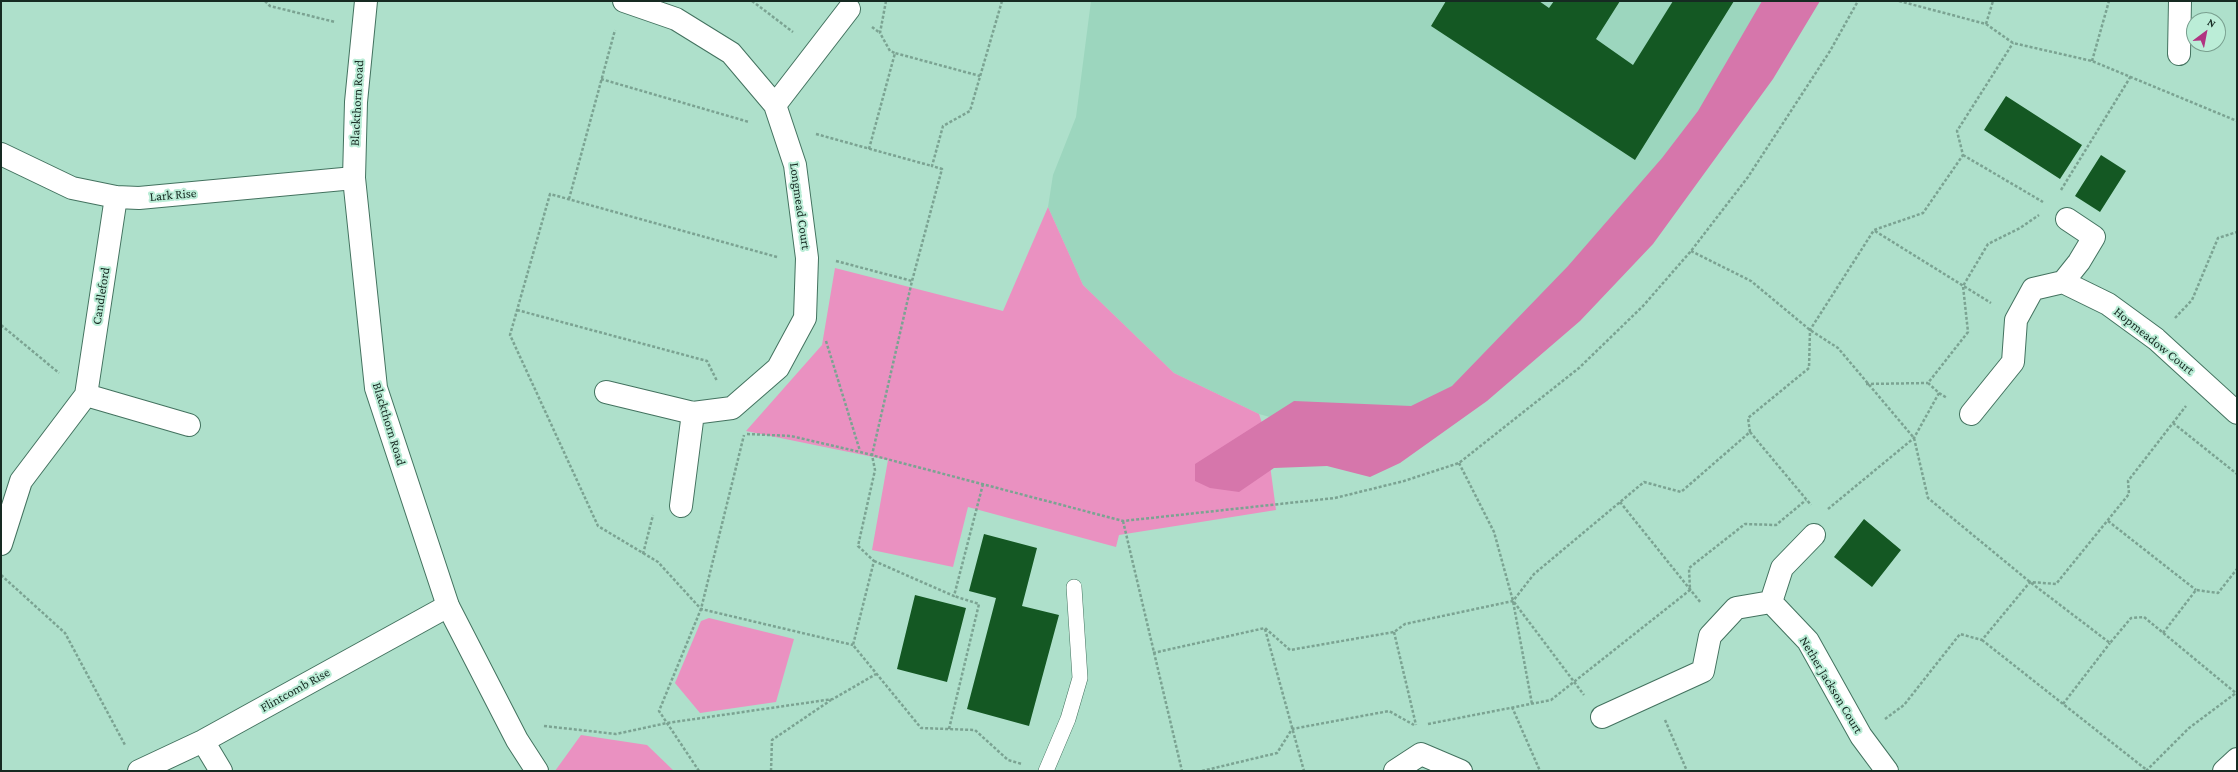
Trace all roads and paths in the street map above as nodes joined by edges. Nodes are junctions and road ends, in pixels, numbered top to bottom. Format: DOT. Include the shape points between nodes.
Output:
graph roads {
  1 [pos="265,1"];
  2 [pos="366,1"];
  3 [pos="624,1"];
  4 [pos="752,1"];
  5 [pos="886,1"];
  6 [pos="1002,1"];
  7 [pos="1858,1"];
  8 [pos="1899,1"];
  9 [pos="1993,1"];
  10 [pos="2109,1"];
  11 [pos="2180,1"];
  12 [pos="849,9"];
  13 [pos="617,22"];
  14 [pos="1986,24"];
  15 [pos="362,29"];
  16 [pos="2012,43"];
  17 [pos="817,50"];
  18 [pos="895,53"];
  19 [pos="2179,54"];
  20 [pos="2092,61"];
  21 [pos="980,76"];
  22 [pos="2131,76"];
  23 [pos="775,105"];
  24 [pos="2237,121"];
  25 [pos="869,149"];
  26 [pos="1,154"];
  27 [pos="1963,155"];
  28 [pos="354,178"];
  29 [pos="2060,193"];
  30 [pos="116,197"];
  31 [pos="568,199"];
  32 [pos="2044,203"];
  33 [pos="2045,211"];
  34 [pos="2067,219"];
  35 [pos="1874,230"];
  36 [pos="2237,232"];
  37 [pos="1691,251"];
  38 [pos="807,258"];
  39 [pos="912,281"];
  40 [pos="2063,282"];
  41 [pos="1963,286"];
  42 [pos="517,310"];
  43 [pos="805,318"];
  44 [pos="2016,320"];
  45 [pos="1,325"];
  46 [pos="1810,330"];
  47 [pos="2156,339"];
  48 [pos="1928,383"];
  49 [pos="2205,383"];
  50 [pos="1866,384"];
  51 [pos="606,392"];
  52 [pos="86,395"];
  53 [pos="732,408"];
  54 [pos="693,413"];
  55 [pos="2237,413"];
  56 [pos="1971,414"];
  57 [pos="2173,423"];
  58 [pos="189,425"];
  59 [pos="1750,432"];
  60 [pos="744,434"];
  61 [pos="1914,438"];
  62 [pos="860,452"];
  63 [pos="872,455"];
  64 [pos="1459,463"];
  65 [pos="2237,474"];
  66 [pos="983,484"];
  67 [pos="1806,500"];
  68 [pos="1620,502"];
  69 [pos="682,506"];
  70 [pos="1815,511"];
  71 [pos="1826,511"];
  72 [pos="2108,520"];
  73 [pos="1123,521"];
  74 [pos="1814,536"];
  75 [pos="1,544"];
  76 [pos="874,561"];
  77 [pos="2237,569"];
  78 [pos="1,575"];
  79 [pos="2030,582"];
  80 [pos="1074,587"];
  81 [pos="1690,590"];
  82 [pos="2196,590"];
  83 [pos="954,596"];
  84 [pos="1513,601"];
  85 [pos="1771,602"];
  86 [pos="448,606"];
  87 [pos="700,609"];
  88 [pos="1720,625"];
  89 [pos="1264,628"];
  90 [pos="1394,632"];
  91 [pos="2164,633"];
  92 [pos="1982,640"];
  93 [pos="2110,643"];
  94 [pos="853,646"];
  95 [pos="1154,653"];
  96 [pos="876,674"];
  97 [pos="1574,682"];
  98 [pos="2236,693"];
  99 [pos="1654,694"];
  100 [pos="833,699"];
  101 [pos="1532,704"];
  102 [pos="2063,704"];
  103 [pos="1512,707"];
  104 [pos="1602,717"];
  105 [pos="667,723"];
  106 [pos="536,725"];
  107 [pos="1416,726"];
  108 [pos="949,729"];
  109 [pos="1292,729"];
  110 [pos="1862,736"];
  111 [pos="203,741"];
  112 [pos="2237,759"];
  113 [pos="1008,760"];
  114 [pos="139,771"];
  115 [pos="221,771"];
  116 [pos="537,771"];
  117 [pos="699,771"];
  118 [pos="771,771"];
  119 [pos="1046,771"];
  120 [pos="1182,771"];
  121 [pos="1202,771"];
  122 [pos="1304,771"];
  123 [pos="1395,771"];
  124 [pos="1461,771"];
  125 [pos="1540,771"];
  126 [pos="1687,771"];
  127 [pos="1887,771"];
  128 [pos="2147,771"];
  129 [pos="2224,771"];
  1 -- 15 [label="path" via="270,6"];
  2 -- 15 [label="street, Blackthorn Road"];
  3 -- 23 [label="street, Longmead Court" via="676,19 731,52"];
  4 -- 17 [label="path"];
  5 -- 18 [label="path" via="880,33 890,51"];
  6 -- 21 [label="path"];
  7 -- 37 [label="path" via="1830,51 1748,177"];
  8 -- 14 [label="path"];
  9 -- 14 [label="path"];
  10 -- 20 [label="path"];
  11 -- 19 [label="street"];
  12 -- 17 [label="street"];
  13 -- 31 [label="path"];
  14 -- 16 [label="path"];
  15 -- 28 [label="street, Blackthorn Road" via="356,102"];
  16 -- 20 [label="path"];
  16 -- 27 [label="path" via="1957,131"];
  17 -- 23 [label="street"];
  18 -- 21 [label="path"];
  18 -- 25 [label="path"];
  20 -- 22 [label="path"];
  21 -- 39 [label="path" via="970,111 943,126 932,166 942,169"];
  22 -- 24 [label="path"];
  22 -- 29 [label="path"];
  23 -- 38 [label="street, Longmead Court" via="795,165"];
  26 -- 30 [label="street, Lark Rise" via="72,188"];
  27 -- 32 [label="path"];
  27 -- 35 [label="path" via="1924,213"];
  28 -- 30 [label="street, Lark Rise" via="139,198"];
  28 -- 86 [label="street, Blackthorn Road" via="376,388"];
  30 -- 52 [label="street, Candleford"];
  31 -- 38 [label="path" via="782,258"];
  31 -- 42 [label="path" via="550,194"];
  33 -- 41 [label="path" via="2020,228 1988,244"];
  34 -- 40 [label="street" via="2094,237"];
  35 -- 41 [label="path"];
  35 -- 46 [label="path"];
  36 -- 47 [label="path" via="2218,238 2192,300"];
  37 -- 46 [label="path" via="1751,281"];
  37 -- 64 [label="path" via="1643,306 1579,368"];
  38 -- 39 [label="path" via="826,259"];
  38 -- 43 [label="street, Longmead Court"];
  39 -- 63 [label="path"];
  40 -- 44 [label="street" via="2033,289"];
  40 -- 47 [label="street, Hopmeadow Court" via="2108,304"];
  41 -- 44 [label="path"];
  41 -- 48 [label="path" via="1968,332"];
  42 -- 53 [label="path" via="707,361"];
  42 -- 87 [label="path" via="510,335 598,526 658,562"];
  43 -- 53 [label="street, Longmead Court" via="778,368"];
  43 -- 62 [label="path" via="820,322"];
  44 -- 56 [label="street" via="2013,362"];
  45 -- 52 [label="path"];
  46 -- 50 [label="path" via="1838,348"];
  46 -- 59 [label="path" via="1810,368 1748,418"];
  47 -- 49 [label="street, Hopmeadow Court"];
  48 -- 50 [label="path"];
  48 -- 61 [label="path" via="1939,393"];
  49 -- 55 [label="street, Hopmeadow Court"];
  49 -- 57 [label="path"];
  50 -- 61 [label="path"];
  51 -- 54 [label="street"];
  52 -- 58 [label="street"];
  52 -- 75 [label="street, Candleford" via="21,481"];
  53 -- 54 [label="street"];
  53 -- 60 [label="path"];
  54 -- 69 [label="street"];
  57 -- 65 [label="path"];
  57 -- 72 [label="path" via="2128,481 2129,494"];
  59 -- 67 [label="path"];
  59 -- 68 [label="path" via="1681,492 1644,482"];
  60 -- 62 [label="path" via="791,436"];
  60 -- 87 [label="path"];
  61 -- 71 [label="path"];
  61 -- 79 [label="path" via="1928,498"];
  62 -- 63 [label="path"];
  63 -- 66 [label="path"];
  63 -- 76 [label="path" via="875,470 858,546"];
  64 -- 73 [label="path" via="1335,498"];
  64 -- 84 [label="path" via="1494,532"];
  66 -- 73 [label="path"];
  66 -- 83 [label="path"];
  67 -- 70 [label="path"];
  67 -- 81 [label="path" via="1776,525 1745,524 1689,568"];
  68 -- 81 [label="path"];
  68 -- 84 [label="path" via="1534,574"];
  72 -- 79 [label="path" via="2056,584"];
  72 -- 82 [label="path"];
  73 -- 95 [label="path"];
  74 -- 85 [label="street" via="1782,568"];
  76 -- 83 [label="path"];
  76 -- 94 [label="path"];
  77 -- 82 [label="path" via="2218,593"];
  78 -- 114 [label="path" via="65,633"];
  79 -- 92 [label="path"];
  79 -- 93 [label="path"];
  80 -- 119 [label="lane" via="1080,678 1068,719"];
  81 -- 88 [label="path"];
  81 -- 97 [label="path"];
  82 -- 91 [label="path"];
  83 -- 108 [label="path" via="978,604"];
  84 -- 90 [label="path" via="1405,624"];
  84 -- 97 [label="path"];
  84 -- 101 [label="path"];
  85 -- 88 [label="street" via="1736,608"];
  85 -- 110 [label="street, Nether Jackson Court" via="1808,640"];
  86 -- 111 [label="street, Flintcomb Rise"];
  86 -- 116 [label="street, Blackthorn Road" via="517,740"];
  87 -- 94 [label="path"];
  87 -- 105 [label="path" via="659,711"];
  88 -- 99 [label="street" via="1710,636 1704,670"];
  89 -- 90 [label="path" via="1290,650"];
  89 -- 95 [label="path"];
  89 -- 109 [label="path"];
  90 -- 107 [label="path"];
  91 -- 93 [label="path" via="2144,617 2131,618"];
  91 -- 98 [label="path"];
  92 -- 102 [label="path"];
  92 -- 110 [label="path" via="1960,634 1904,705"];
  93 -- 102 [label="path"];
  94 -- 96 [label="path"];
  95 -- 120 [label="path"];
  96 -- 100 [label="path"];
  96 -- 108 [label="path" via="921,728"];
  97 -- 101 [label="path" via="1551,700"];
  97 -- 104 [label="path"];
  98 -- 128 [label="path" via="2189,728"];
  99 -- 104 [label="street"];
  99 -- 126 [label="path"];
  100 -- 105 [label="path"];
  100 -- 118 [label="path" via="772,740"];
  101 -- 103 [label="path"];
  102 -- 128 [label="path"];
  103 -- 107 [label="path"];
  103 -- 125 [label="path"];
  105 -- 106 [label="path" via="616,734"];
  105 -- 117 [label="path"];
  107 -- 109 [label="path" via="1389,710"];
  108 -- 113 [label="path" via="975,730"];
  109 -- 121 [label="path" via="1277,753"];
  109 -- 122 [label="path"];
  110 -- 127 [label="street, Nether Jackson Court"];
  111 -- 114 [label="street, Flintcomb Rise"];
  111 -- 115 [label="street"];
  112 -- 129 [label="street"];
  123 -- 124 [label="street" via="1421,754"];
}
